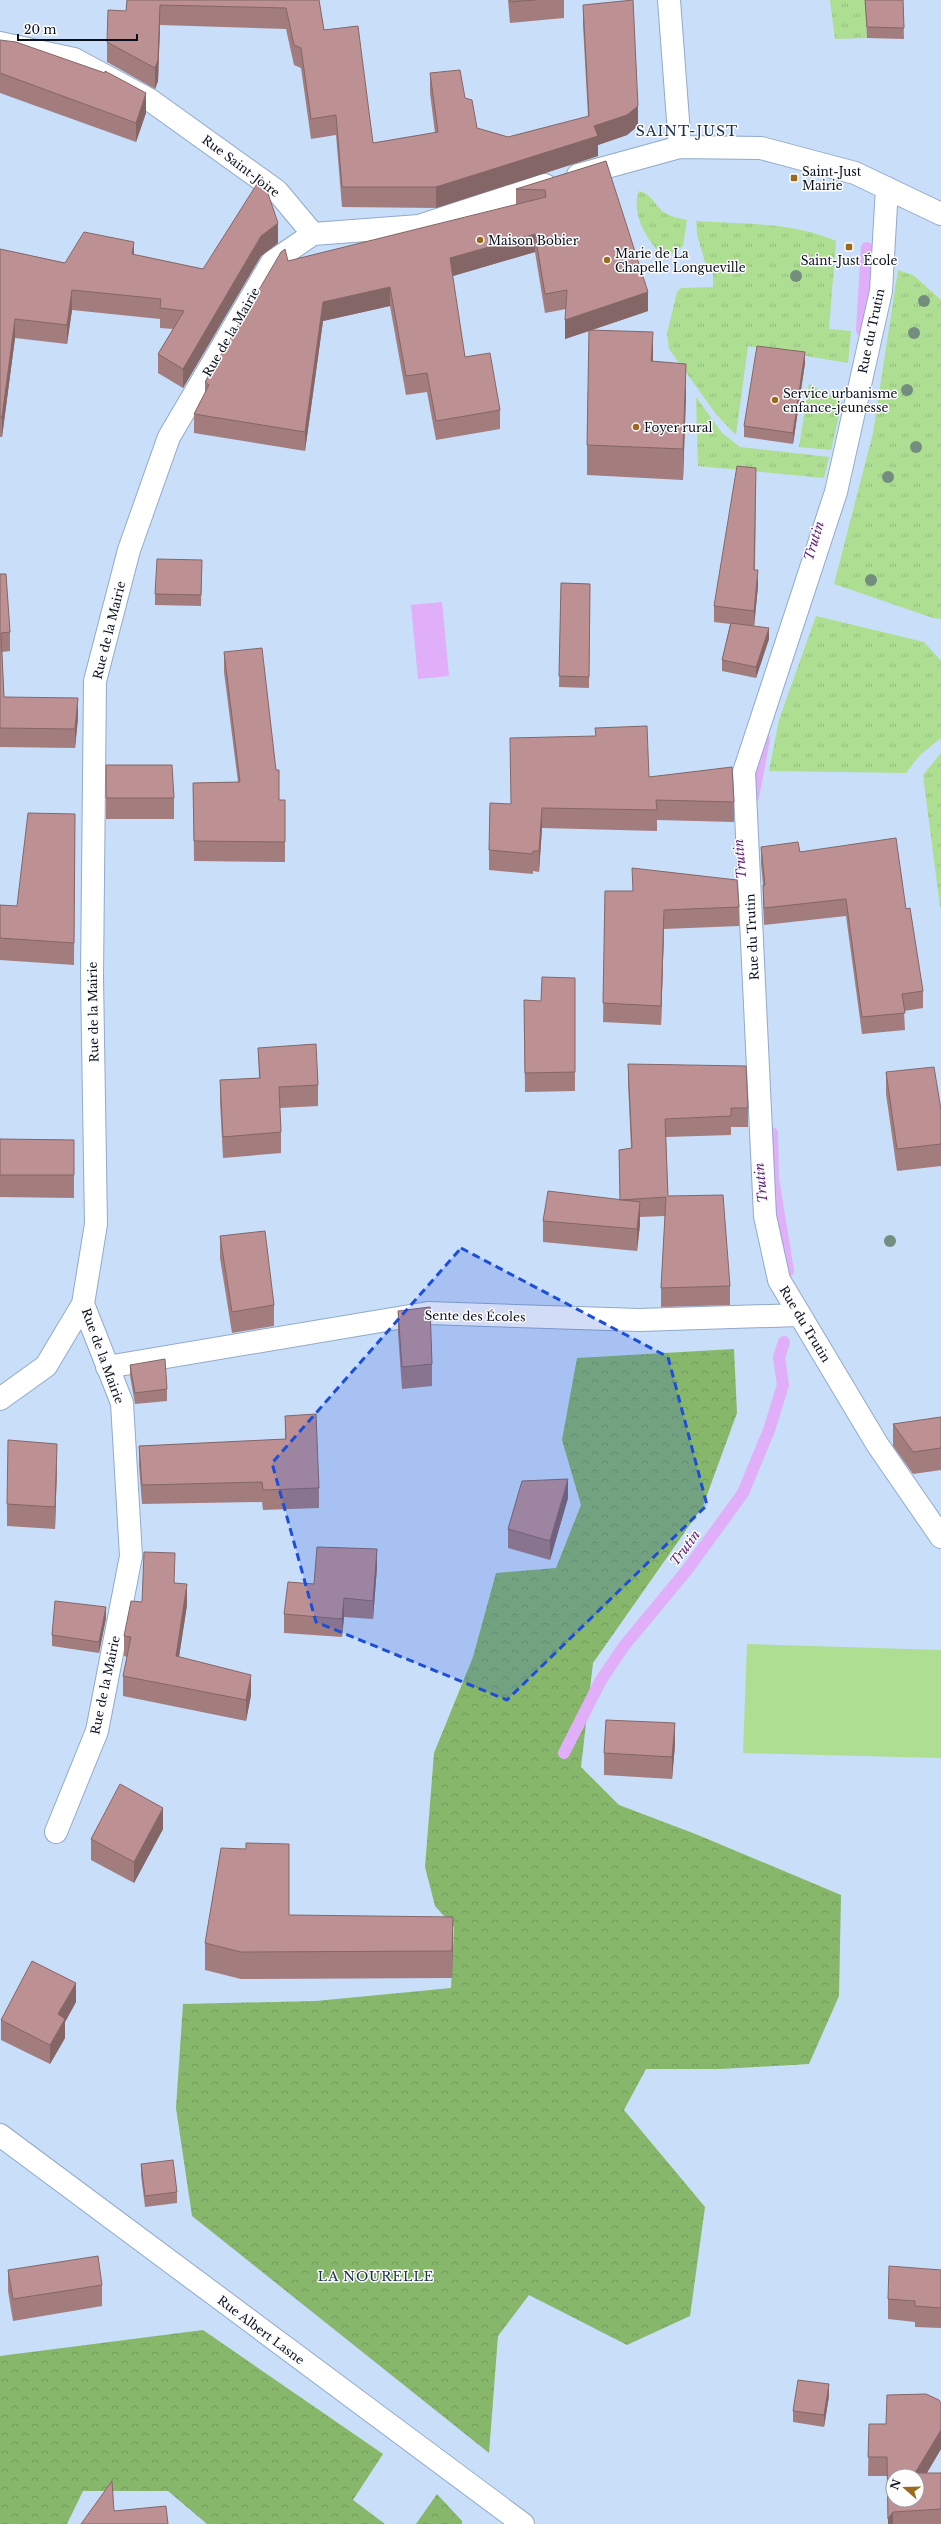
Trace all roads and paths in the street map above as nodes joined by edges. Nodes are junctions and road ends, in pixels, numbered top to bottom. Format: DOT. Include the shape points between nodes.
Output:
graph roads {
  1 [pos="669,0"];
  2 [pos="0,43"];
  3 [pos="680,147"];
  4 [pos="887,188"];
  5 [pos="941,214"];
  6 [pos="313,234"];
  7 [pos="83,1304"];
  8 [pos="800,1315"];
  9 [pos="108,1367"];
  10 [pos="0,1399"];
  11 [pos="941,1537"];
  12 [pos="56,1832"];
  13 [pos="0,2135"];
  14 [pos="523,2524"];
  1 -- 3 [label="street"];
  2 -- 6 [label="street, Rue Saint-Joire" via="74,59 150,100 277,192"];
  3 -- 4 [label="street" via="761,148 855,173"];
  3 -- 6 [label="street" via="598,168 419,226"];
  4 -- 5 [label="street"];
  4 -- 8 [label="street, Rue du Trutin" via="881,291 836,492 744,772 765,1216 779,1280"];
  6 -- 7 [label="street, Rue de la Mairie" via="272,262 169,437 129,550 96,681 92,977 96,1224"];
  7 -- 9 [label="street, Rue de la Mairie"];
  7 -- 10 [label="street" via="46,1366"];
  8 -- 9 [label="street, Sente des Écoles" via="639,1320 428,1313"];
  8 -- 11 [label="street, Rue du Trutin" via="877,1444"];
  9 -- 12 [label="street, Rue de la Mairie" via="122,1403 131,1556 97,1731"];
  13 -- 14 [label="street, Rue Albert Lasne"];
}
